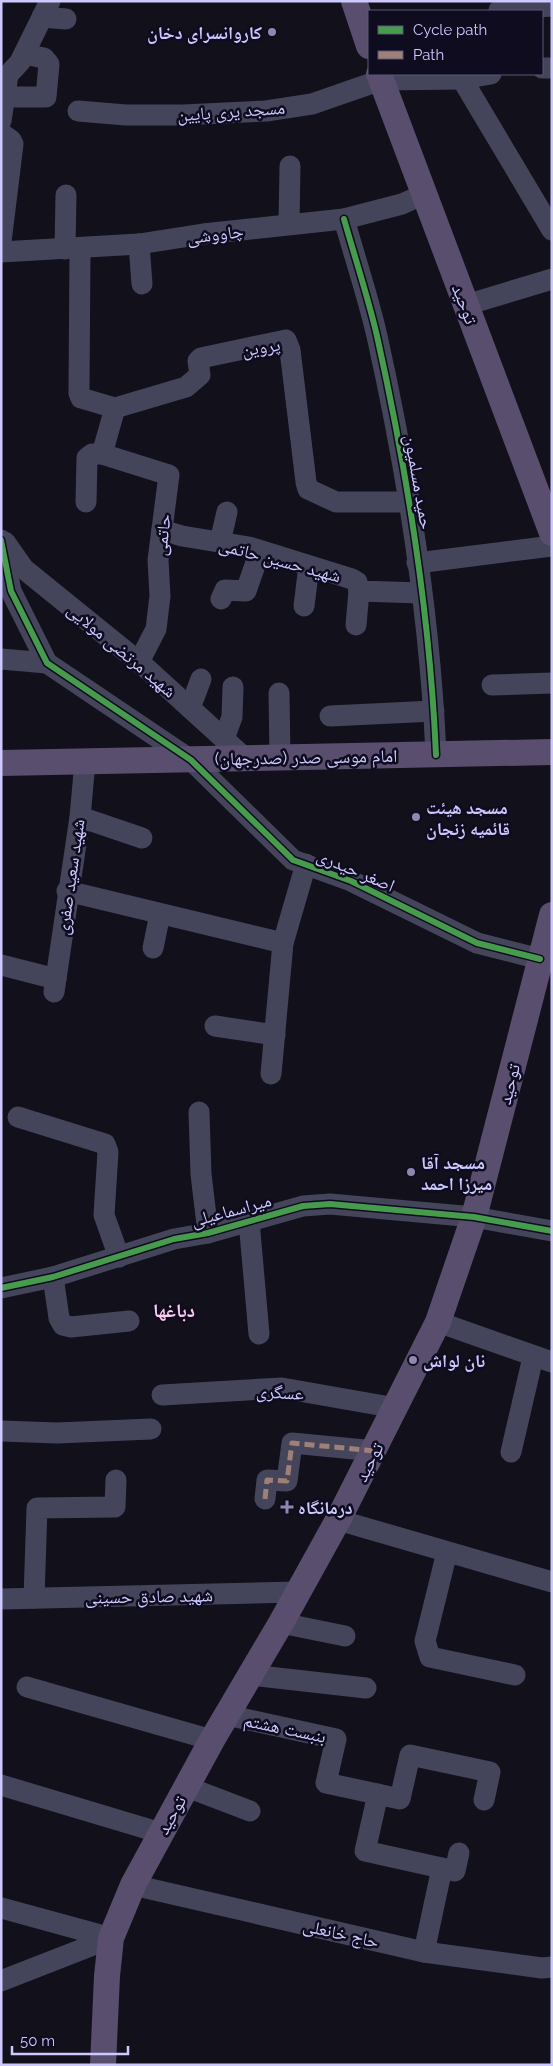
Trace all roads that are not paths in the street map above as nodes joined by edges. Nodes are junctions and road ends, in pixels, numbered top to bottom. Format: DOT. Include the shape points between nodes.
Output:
graph roads {
  1 [pos="354,1"];
  2 [pos="552,6"];
  3 [pos="498,7"];
  4 [pos="46,9"];
  5 [pos="66,19"];
  6 [pos="368,43"];
  7 [pos="24,54"];
  8 [pos="5,75"];
  9 [pos="485,75"];
  10 [pos="380,77"];
  11 [pos="462,79"];
  12 [pos="5,97"];
  13 [pos="78,111"];
  14 [pos="1,121"];
  15 [pos="1,133"];
  16 [pos="290,166"];
  17 [pos="424,194"];
  18 [pos="66,195"];
  19 [pos="3,202"];
  20 [pos="344,219"];
  21 [pos="289,224"];
  22 [pos="552,230"];
  23 [pos="1,242"];
  24 [pos="139,244"];
  25 [pos="72,248"];
  26 [pos="1,252"];
  27 [pos="552,280"];
  28 [pos="142,284"];
  29 [pos="466,305"];
  30 [pos="115,408"];
  31 [pos="102,454"];
  32 [pos="86,502"];
  33 [pos="408,502"];
  34 [pos="227,512"];
  35 [pos="162,530"];
  36 [pos="552,533"];
  37 [pos="1,539"];
  38 [pos="220,542"];
  39 [pos="552,546"];
  40 [pos="260,550"];
  41 [pos="417,562"];
  42 [pos="309,566"];
  43 [pos="359,591"];
  44 [pos="422,593"];
  45 [pos="221,600"];
  46 [pos="304,606"];
  47 [pos="356,625"];
  48 [pos="1,659"];
  49 [pos="139,662"];
  50 [pos="47,663"];
  51 [pos="202,679"];
  52 [pos="552,683"];
  53 [pos="492,685"];
  54 [pos="233,687"];
  55 [pos="279,693"];
  56 [pos="190,708"];
  57 [pos="434,711"];
  58 [pos="330,716"];
  59 [pos="224,739"];
  60 [pos="552,752"];
  61 [pos="436,755"];
  62 [pos="280,758"];
  63 [pos="246,759"];
  64 [pos="191,760"];
  65 [pos="85,762"];
  66 [pos="1,763"];
  67 [pos="80,817"];
  68 [pos="142,838"];
  69 [pos="306,864"];
  70 [pos="67,891"];
  71 [pos="160,914"];
  72 [pos="552,915"];
  73 [pos="283,943"];
  74 [pos="153,948"];
  75 [pos="540,959"];
  76 [pos="1,966"];
  77 [pos="215,1026"];
  78 [pos="274,1035"];
  79 [pos="271,1074"];
  80 [pos="199,1112"];
  81 [pos="18,1117"];
  82 [pos="474,1217"];
  83 [pos="249,1221"];
  84 [pos="552,1231"];
  85 [pos="208,1233"];
  86 [pos="119,1257"];
  87 [pos="53,1277"];
  88 [pos="1,1288"];
  89 [pos="130,1321"];
  90 [pos="438,1322"];
  91 [pos="259,1334"];
  92 [pos="542,1360"];
  93 [pos="162,1395"];
  94 [pos="396,1408"];
  95 [pos="151,1429"];
  96 [pos="1,1431"];
  97 [pos="375,1451"];
  98 [pos="510,1452"];
  99 [pos="116,1480"];
  100 [pos="265,1499"];
  101 [pos="338,1520"];
  102 [pos="447,1552"];
  103 [pos="552,1582"];
  104 [pos="298,1592"];
  105 [pos="34,1598"];
  106 [pos="1,1599"];
  107 [pos="282,1623"];
  108 [pos="345,1636"];
  109 [pos="251,1675"];
  110 [pos="515,1675"];
  111 [pos="27,1687"];
  112 [pos="366,1688"];
  113 [pos="227,1715"];
  114 [pos="212,1740"];
  115 [pos="1,1785"];
  116 [pos="187,1787"];
  117 [pos="378,1794"];
  118 [pos="484,1800"];
  119 [pos="250,1811"];
  120 [pos="161,1833"];
  121 [pos="459,1853"];
  122 [pos="442,1868"];
  123 [pos="132,1885"];
  124 [pos="1,1908"];
  125 [pos="111,1938"];
  126 [pos="424,1952"];
  127 [pos="552,1968"];
  128 [pos="1,1981"];
  129 [pos="103,2065"];
  1 -- 6 [label="main road"];
  2 -- 3 [label="street"];
  4 -- 5 [label="street"];
  4 -- 7 [label="street"];
  7 -- 8 [label="street"];
  7 -- 12 [label="street" via="44,58 49,64 46,96"];
  8 -- 12 [label="street"];
  9 -- 11 [label="street, مسجد یری پایین"];
  10 -- 11 [label="street, مسجد یری پایین"];
  10 -- 13 [label="street, مسجد یری پایین" via="312,104 266,111 126,115"];
  10 -- 17 [label="main road, توحید"];
  11 -- 22 [label="street"];
  12 -- 14 [label="street"];
  15 -- 19 [label="street" via="13,144"];
  16 -- 21 [label="street"];
  17 -- 20 [label="street, چاووشی" via="402,204"];
  17 -- 29 [label="main road, توحید"];
  18 -- 25 [label="street"];
  19 -- 23 [label="street"];
  20 -- 21 [label="street, چاووشی"];
  20 -- 33 [label="street, حمید مسلمیون" via="376,335"];
  21 -- 24 [label="street, چاووشی"];
  24 -- 25 [label="street, چاووشی"];
  24 -- 28 [label="street"];
  25 -- 26 [label="street, چاووشی"];
  25 -- 30 [label="street" via="79,394 81,398"];
  27 -- 29 [label="street"];
  29 -- 36 [label="main road, توحید"];
  30 -- 31 [label="street"];
  30 -- 33 [label="street, پروین" via="186,387 200,376 198,361 201,358 286,340 308,489 336,502"];
  31 -- 32 [label="street" via="92,454 87,458"];
  31 -- 35 [label="street, حاتمی" via="169,475"];
  33 -- 41 [label="street, حمید مسلمیون"];
  34 -- 38 [label="street"];
  35 -- 38 [label="street, شهید حسین حاتمی"];
  35 -- 49 [label="street, حاتمی" via="156,628"];
  37 -- 49 [label="street, شهید مرتضی مولایی" via="24,569"];
  37 -- 50 [label="street" via="11,591"];
  38 -- 40 [label="street, شهید حسین حاتمی"];
  39 -- 41 [label="street"];
  40 -- 42 [label="street, شهید حسین حاتمی"];
  40 -- 45 [label="street" via="246,592 225,590"];
  41 -- 44 [label="street, حمید مسلمیون"];
  42 -- 43 [label="street, شهید حسین حاتمی" via="352,579 357,582"];
  42 -- 46 [label="street"];
  43 -- 44 [label="street, شهید حسین حاتمی"];
  43 -- 47 [label="street"];
  44 -- 57 [label="street, حمید مسلمیون"];
  48 -- 50 [label="street"];
  49 -- 56 [label="street, شهید مرتضی مولایی"];
  50 -- 64 [label="street, اصغر حیدری"];
  51 -- 56 [label="street"];
  52 -- 53 [label="street"];
  54 -- 59 [label="street" via="232,717"];
  55 -- 62 [label="street"];
  56 -- 59 [label="street, شهید مرتضی مولایی"];
  57 -- 58 [label="street"];
  57 -- 61 [label="street, حمید مسلمیون"];
  59 -- 63 [label="street, شهید مرتضی مولایی"];
  60 -- 61 [label="main road, (صدرجهان) امام موسی صدر"];
  61 -- 62 [label="main road, (صدرجهان) امام موسی صدر"];
  62 -- 63 [label="main road, (صدرجهان) امام موسی صدر"];
  63 -- 64 [label="main road, (صدرجهان) امام موسی صدر"];
  64 -- 65 [label="main road, (صدرجهان) امام موسی صدر"];
  64 -- 69 [label="street, اصغر حیدری" via="293,860"];
  65 -- 66 [label="main road, (صدرجهان) امام موسی صدر"];
  65 -- 67 [label="street, شهید سعید صفری"];
  67 -- 68 [label="street"];
  67 -- 70 [label="street, شهید سعید صفری"];
  69 -- 73 [label="street"];
  69 -- 75 [label="street, اصغر حیدری" via="351,881 477,943"];
  70 -- 71 [label="street"];
  70 -- 76 [label="street, شهید سعید صفری" via="55,985"];
  71 -- 73 [label="street"];
  71 -- 74 [label="street"];
  72 -- 75 [label="main road, توحید"];
  73 -- 78 [label="street"];
  75 -- 82 [label="main road, توحید"];
  77 -- 78 [label="street"];
  78 -- 79 [label="street"];
  80 -- 85 [label="street" via="201,1174"];
  81 -- 86 [label="street" via="105,1144 108,1152 104,1215"];
  82 -- 83 [label="street, میراسماعیلی" via="330,1204 303,1206"];
  82 -- 84 [label="street, میراسماعیلی"];
  82 -- 90 [label="main road, توحید"];
  83 -- 85 [label="street, میراسماعیلی"];
  83 -- 91 [label="street"];
  85 -- 86 [label="street, میراسماعیلی" via="174,1239"];
  86 -- 87 [label="street, میراسماعیلی"];
  87 -- 88 [label="street, میراسماعیلی"];
  87 -- 89 [label="street" via="63,1325 71,1328"];
  90 -- 92 [label="street"];
  90 -- 94 [label="main road, توحید"];
  92 -- 98 [label="street"];
  93 -- 94 [label="street, عسگری" via="282,1388"];
  94 -- 97 [label="main road, توحید"];
  95 -- 96 [label="street" via="57,1434"];
  97 -- 100 [label="street" via="292,1443 287,1481 267,1480"];
  97 -- 101 [label="main road, توحید"];
  99 -- 105 [label="street" via="115,1507 37,1508"];
  101 -- 102 [label="street"];
  101 -- 104 [label="main road, توحید"];
  102 -- 103 [label="street"];
  102 -- 110 [label="street" via="425,1641 430,1657"];
  104 -- 105 [label="street, شهید صادق حسینی"];
  104 -- 107 [label="main road, توحید"];
  105 -- 106 [label="street, شهید صادق حسینی"];
  107 -- 108 [label="street"];
  107 -- 109 [label="main road, توحید"];
  109 -- 112 [label="street"];
  109 -- 113 [label="main road, توحید"];
  111 -- 114 [label="street"];
  113 -- 114 [label="main road, توحید"];
  113 -- 117 [label="street, بنبست هشتم" via="336,1739 326,1783"];
  114 -- 116 [label="main road, توحید"];
  115 -- 120 [label="street"];
  116 -- 119 [label="street"];
  116 -- 120 [label="main road, توحید"];
  117 -- 118 [label="street, بنبست هشتم" via="400,1800 410,1755 490,1772"];
  117 -- 122 [label="street" via="365,1851"];
  120 -- 123 [label="main road, توحید"];
  121 -- 122 [label="street" via="455,1871"];
  122 -- 126 [label="street"];
  123 -- 125 [label="main road, توحید"];
  123 -- 126 [label="street, حاج خانعلی"];
  124 -- 125 [label="street"];
  125 -- 128 [label="street"];
  125 -- 129 [label="main road, توحید"];
  126 -- 127 [label="street, حاج خانعلی"];
}
